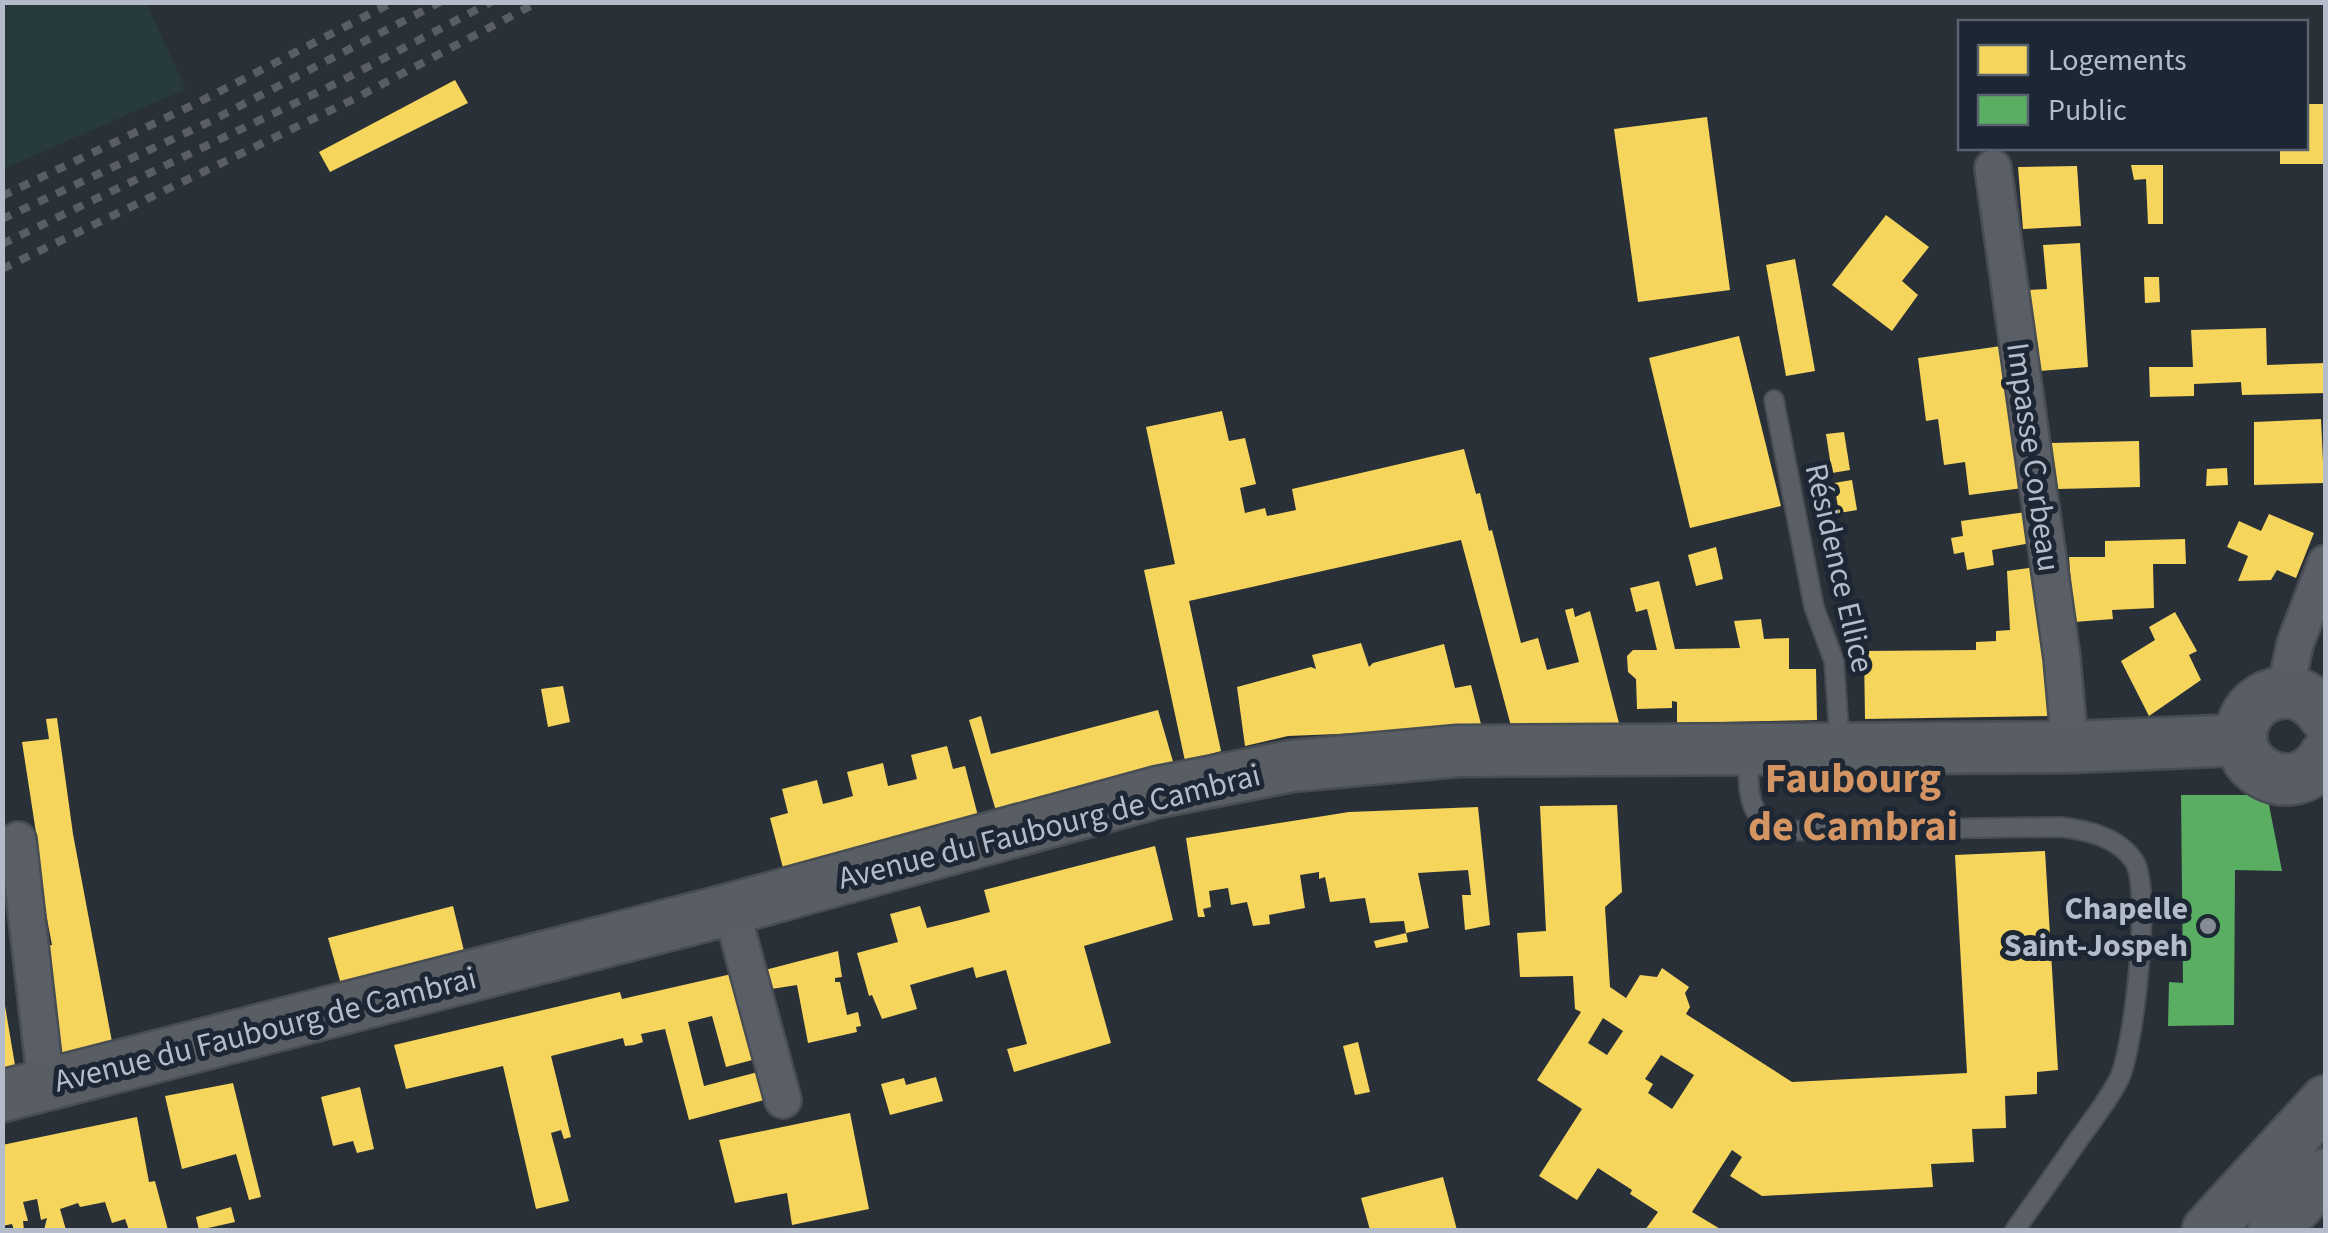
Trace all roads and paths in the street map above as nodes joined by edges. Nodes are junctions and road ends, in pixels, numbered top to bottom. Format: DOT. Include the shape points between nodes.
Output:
graph roads {
  1 [pos="1993,168"];
  2 [pos="1774,400"];
  3 [pos="2326,562"];
  4 [pos="2305,705"];
  5 [pos="2241,740"];
  6 [pos="2070,747"];
  7 [pos="1748,750"];
  8 [pos="1840,750"];
  9 [pos="2326,754"];
  10 [pos="18,840"];
  11 [pos="732,909"];
  12 [pos="24,1090"];
  13 [pos="783,1100"];
  14 [pos="2326,1101"];
  15 [pos="2326,1174"];
  16 [pos="2015,1230"];
  17 [pos="2208,1230"];
  18 [pos="2273,1230"];
  1 -- 6 [label="street, Impasse Corbeau"];
  2 -- 8 [label="lane, Résidence Ellice" via="1814,607 1834,661"];
  3 -- 4 [label="street" via="2299,631"];
  4 -- 5 [label="street" via="2265,697 2250,710"];
  5 -- 6 [label="street, Avenue du Faubourg de Cambrai"];
  5 -- 9 [label="street" via="2256,769 2280,780 2305,776"];
  6 -- 8 [label="street, Avenue du Faubourg de Cambrai"];
  7 -- 8 [label="street, Avenue du Faubourg de Cambrai"];
  7 -- 11 [label="street, Avenue du Faubourg de Cambrai" via="1442,752 1292,766 1158,792"];
  7 -- 16 [label="lane" via="1749,798 1766,825 1778,830 2060,827 2104,837 2137,864 2142,894 2127,1058 2109,1096"];
  10 -- 12 [label="street"];
  11 -- 12 [label="street, Avenue du Faubourg de Cambrai"];
  11 -- 13 [label="street"];
  14 -- 17 [label="street"];
  15 -- 18 [label="street"];
}
